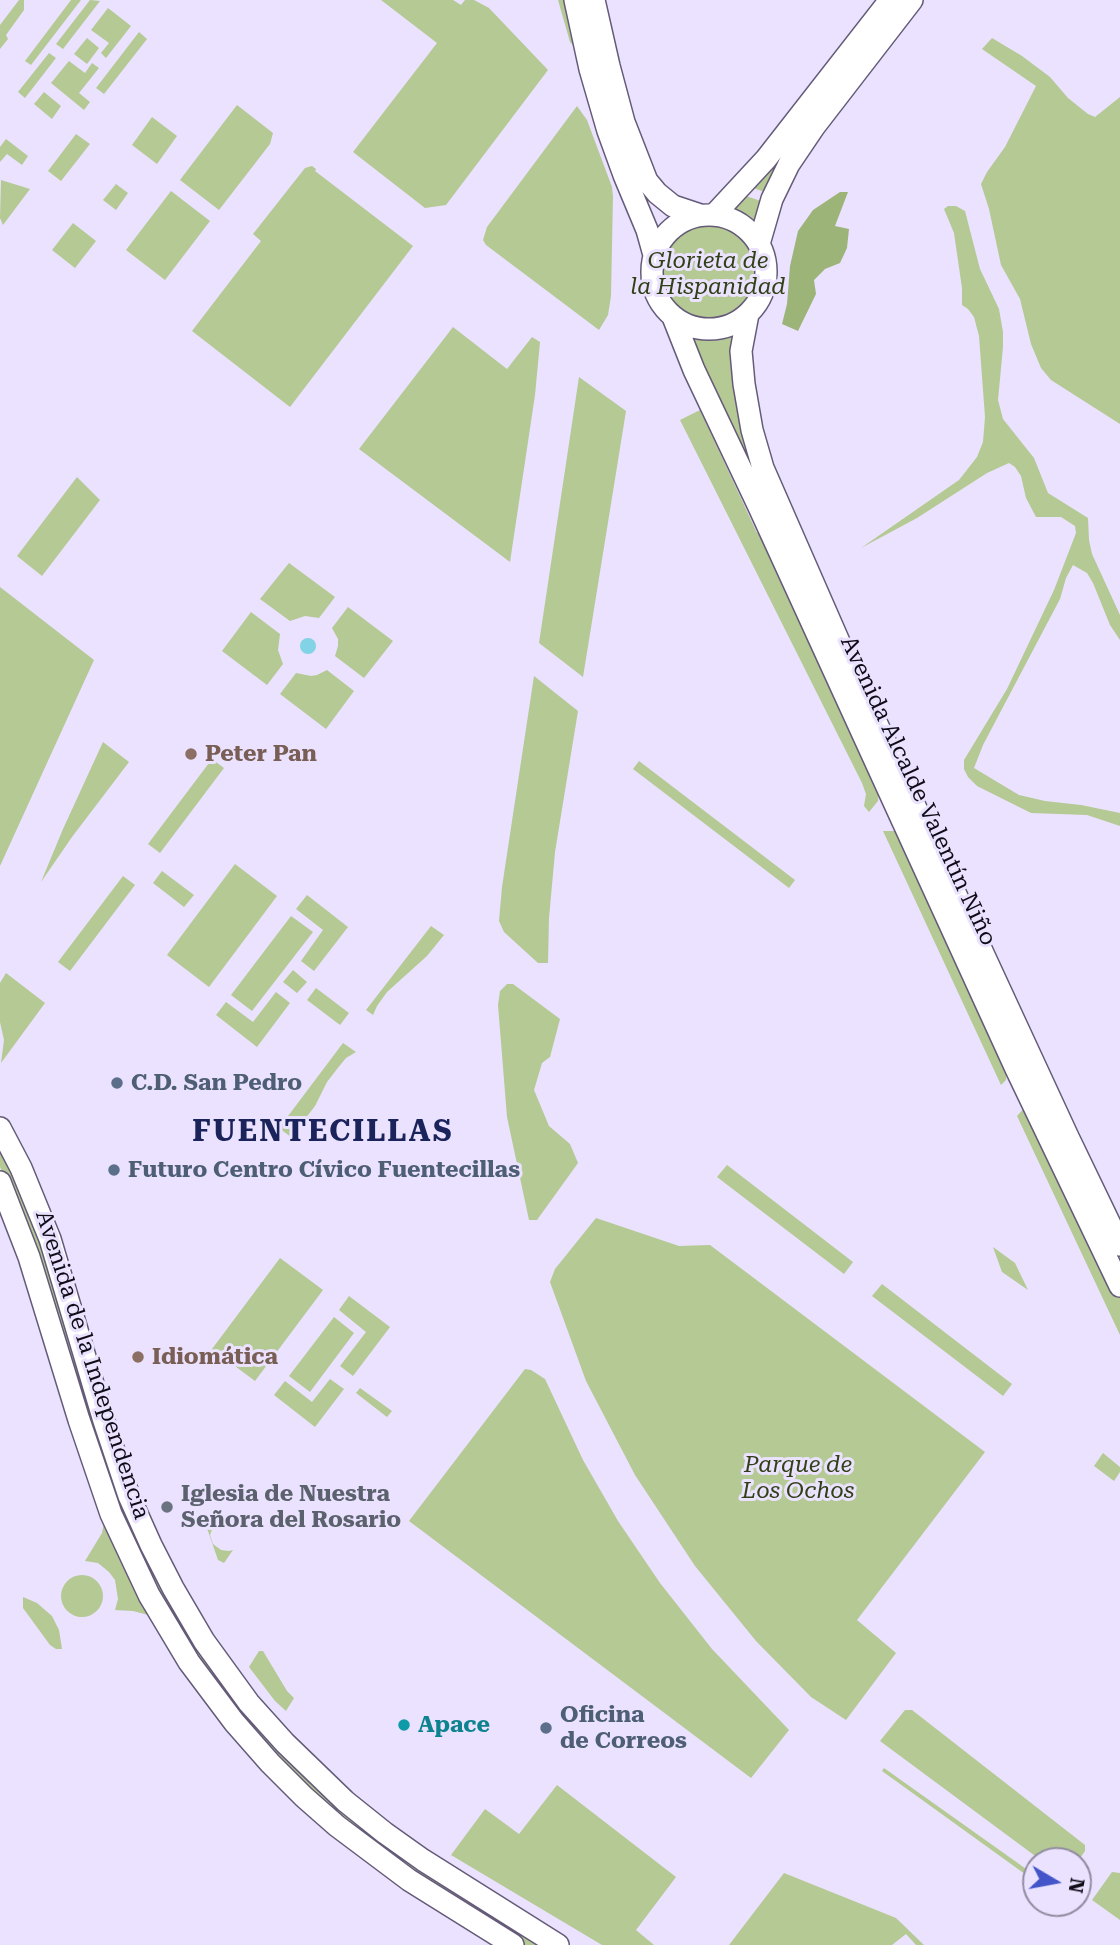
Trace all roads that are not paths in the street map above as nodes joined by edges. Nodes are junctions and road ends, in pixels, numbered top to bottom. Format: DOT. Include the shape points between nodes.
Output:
graph roads {
  1 [pos="575,0"];
  2 [pos="594,0"];
  3 [pos="890,0"];
  4 [pos="912,0"];
  5 [pos="707,215"];
  6 [pos="759,244"];
  7 [pos="654,255"];
  8 [pos="748,314"];
  9 [pos="673,317"];
  10 [pos="0,1128"];
  11 [pos="0,1182"];
  12 [pos="1120,1245"];
  13 [pos="1120,1286"];
  14 [pos="513,1945"];
  15 [pos="558,1945"];
  1 -- 7 [label="main road" via="606,122"];
  2 -- 5 [label="main road" via="624,122 647,181 673,206"];
  3 -- 5 [label="main road" via="766,159"];
  4 -- 6 [label="main road" via="789,164 772,199"];
  5 -- 6 [label="main road" via="741,223"];
  5 -- 7 [label="main road" via="674,226"];
  6 -- 8 [label="main road" via="766,273 761,296"];
  7 -- 9 [label="main road" via="653,285"];
  8 -- 9 [label="main road" via="719,329 687,325"];
  8 -- 12 [label="main road, Avenida Alcalde Valentín Niño" via="741,351 744,384 763,468"];
  9 -- 13 [label="main road, Avenida Alcalde Valentín Niño" via="1016,1069"];
  10 -- 15 [label="main road, Avenida de la Independencia" via="50,1239 129,1496 150,1545 204,1641 285,1744 345,1801 423,1860"];
  11 -- 14 [label="main road, Avenida de la Independencia" via="29,1257 111,1514 149,1595 189,1662 270,1763 337,1826 409,1880"];
}
